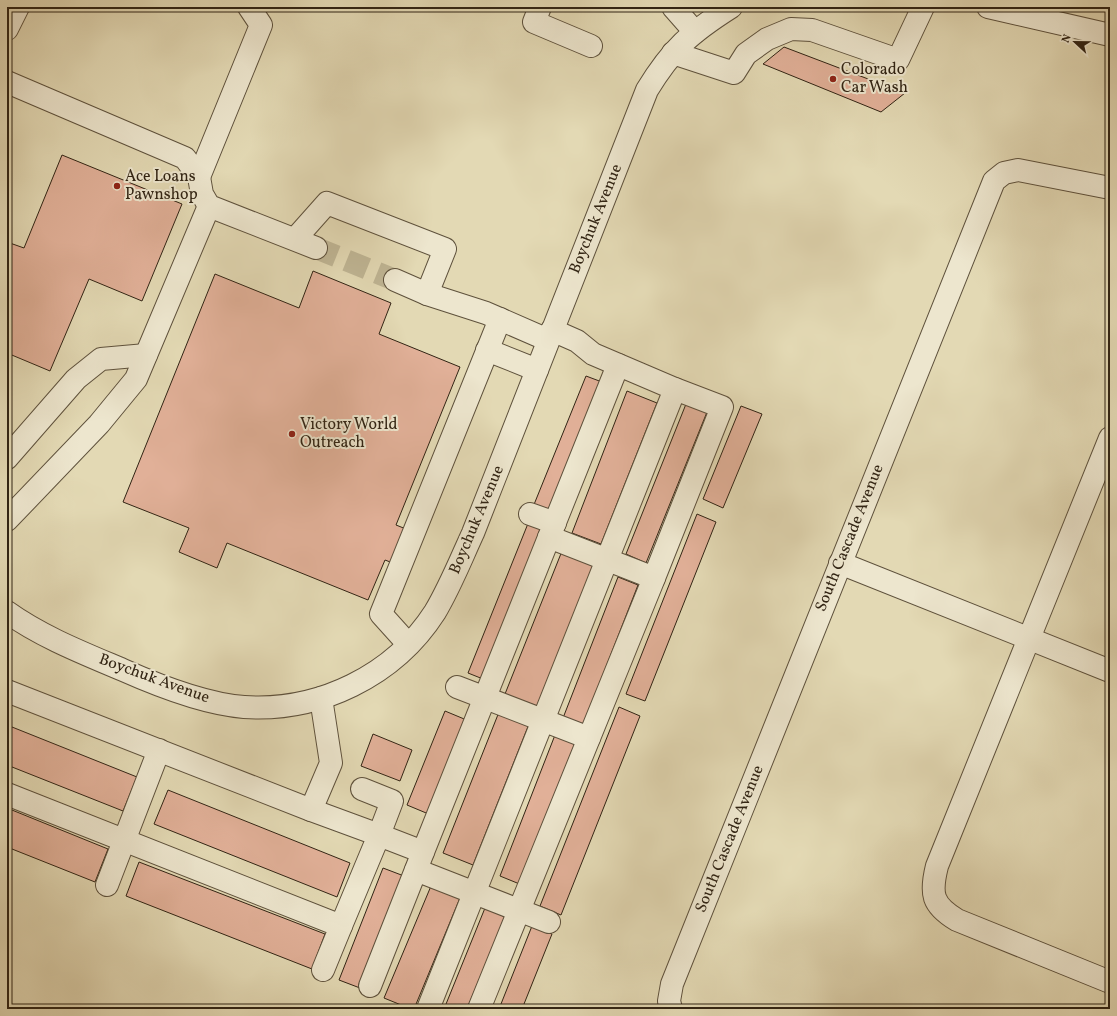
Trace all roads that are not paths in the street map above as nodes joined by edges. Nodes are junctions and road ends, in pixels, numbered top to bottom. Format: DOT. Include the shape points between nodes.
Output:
graph roads {
  1 [pos="18,7"];
  2 [pos="249,7"];
  3 [pos="540,7"];
  4 [pos="673,7"];
  5 [pos="731,7"];
  6 [pos="923,7"];
  7 [pos="988,7"];
  8 [pos="7,29"];
  9 [pos="695,32"];
  10 [pos="1110,34"];
  11 [pos="591,46"];
  12 [pos="673,53"];
  13 [pos="7,82"];
  14 [pos="199,177"];
  15 [pos="1110,188"];
  16 [pos="209,206"];
  17 [pos="295,239"];
  18 [pos="316,248"];
  19 [pos="395,280"];
  20 [pos="427,294"];
  21 [pos="500,319"];
  22 [pos="550,335"];
  23 [pos="487,350"];
  24 [pos="146,355"];
  25 [pos="618,365"];
  26 [pos="537,370"];
  27 [pos="675,389"];
  28 [pos="1110,438"];
  29 [pos="7,458"];
  30 [pos="11,510"];
  31 [pos="530,514"];
  32 [pos="552,530"];
  33 [pos="607,560"];
  34 [pos="840,563"];
  35 [pos="654,578"];
  36 [pos="7,612"];
  37 [pos="1029,639"];
  38 [pos="408,644"];
  39 [pos="1110,671"];
  40 [pos="457,687"];
  41 [pos="7,691"];
  42 [pos="321,698"];
  43 [pos="484,698"];
  44 [pos="544,721"];
  45 [pos="589,738"];
  46 [pos="159,750"];
  47 [pos="362,789"];
  48 [pos="7,794"];
  49 [pos="311,810"];
  50 [pos="379,835"];
  51 [pos="124,840"];
  52 [pos="419,861"];
  53 [pos="106,885"];
  54 [pos="475,894"];
  55 [pos="520,911"];
  56 [pos="549,922"];
  57 [pos="341,926"];
  58 [pos="323,970"];
  59 [pos="1110,982"];
  60 [pos="370,986"];
  61 [pos="428,1009"];
  62 [pos="479,1009"];
  63 [pos="671,1009"];
  1 -- 8 [label="street"];
  2 -- 14 [label="street" via="261,25"];
  3 -- 11 [label="street" via="534,22"];
  4 -- 9 [label="street"];
  5 -- 9 [label="street, Boychuk Avenue"];
  6 -- 12 [label="street" via="898,60 812,30 791,29 767,39 746,54 734,73"];
  7 -- 10 [label="street"];
  9 -- 12 [label="street, Boychuk Avenue"];
  12 -- 22 [label="street, Boychuk Avenue" via="647,90"];
  13 -- 14 [label="street" via="185,158"];
  14 -- 16 [label="street" via="202,194"];
  15 -- 34 [label="street, South Cascade Avenue" via="1018,170 1004,173 994,181"];
  16 -- 17 [label="street"];
  16 -- 24 [label="street"];
  17 -- 18 [label="street"];
  17 -- 20 [label="street" via="327,203 445,249"];
  19 -- 20 [label="street"];
  20 -- 21 [label="street"];
  21 -- 22 [label="street"];
  21 -- 23 [label="street"];
  22 -- 25 [label="street" via="577,341 593,354"];
  22 -- 26 [label="street, Boychuk Avenue"];
  23 -- 26 [label="street"];
  23 -- 38 [label="street" via="381,614"];
  24 -- 29 [label="street" via="101,359 76,379"];
  24 -- 30 [label="street" via="136,379 99,424"];
  25 -- 27 [label="street"];
  25 -- 32 [label="street"];
  26 -- 38 [label="street, Boychuk Avenue" via="453,577 434,612"];
  27 -- 33 [label="street"];
  27 -- 35 [label="street" via="722,407"];
  28 -- 37 [label="street"];
  31 -- 32 [label="street"];
  32 -- 33 [label="street"];
  32 -- 43 [label="street"];
  33 -- 35 [label="street"];
  33 -- 44 [label="street"];
  34 -- 37 [label="street"];
  34 -- 63 [label="street, South Cascade Avenue" via="672,984 669,1001"];
  35 -- 45 [label="street"];
  36 -- 42 [label="street, Boychuk Avenue" via="59,643 142,679 208,701 244,707 277,707"];
  37 -- 39 [label="street"];
  37 -- 59 [label="street" via="937,866 933,883 934,899 943,911 957,920"];
  38 -- 42 [label="street, Boychuk Avenue" via="386,665 337,694"];
  40 -- 43 [label="street"];
  41 -- 46 [label="street"];
  42 -- 49 [label="street" via="331,763"];
  43 -- 44 [label="street"];
  43 -- 52 [label="street"];
  44 -- 45 [label="street"];
  44 -- 54 [label="street"];
  45 -- 55 [label="street"];
  46 -- 49 [label="street"];
  46 -- 51 [label="street"];
  47 -- 50 [label="street" via="392,801"];
  48 -- 51 [label="street"];
  49 -- 50 [label="street"];
  50 -- 52 [label="street"];
  50 -- 57 [label="street"];
  51 -- 53 [label="street"];
  51 -- 57 [label="street"];
  52 -- 54 [label="street"];
  52 -- 60 [label="street"];
  54 -- 55 [label="street"];
  54 -- 61 [label="street"];
  55 -- 56 [label="street"];
  55 -- 62 [label="street"];
  57 -- 58 [label="street"];
}
